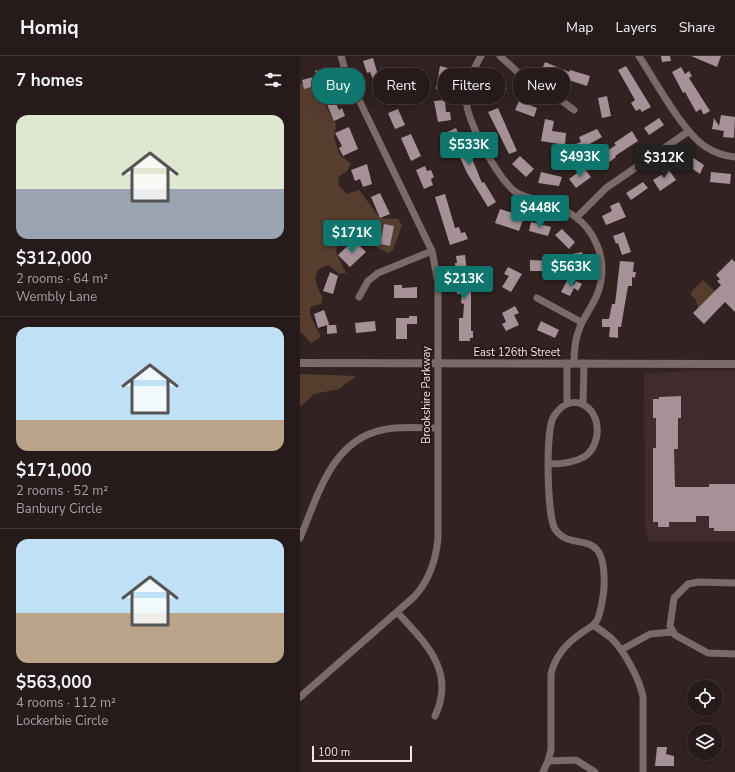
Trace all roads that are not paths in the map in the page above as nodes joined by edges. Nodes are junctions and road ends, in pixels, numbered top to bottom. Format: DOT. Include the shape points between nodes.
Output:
graph roads {
  1 [pos="340,56"];
  2 [pos="481,56"];
  3 [pos="500,56"];
  4 [pos="639,56"];
  5 [pos="574,110"];
  6 [pos="688,131"];
  7 [pos="735,157"];
  8 [pos="577,217"];
  9 [pos="432,251"];
  10 [pos="359,298"];
  11 [pos="537,298"];
  12 [pos="582,322"];
  13 [pos="300,363"];
  14 [pos="437,363"];
  15 [pos="570,363"];
  16 [pos="584,363"];
  17 [pos="735,364"];
  18 [pos="567,404"];
  19 [pos="583,404"];
  20 [pos="437,428"];
  21 [pos="549,464"];
  22 [pos="300,538"];
  23 [pos="735,583"];
  24 [pos="398,613"];
  25 [pos="593,625"];
  26 [pos="672,632"];
  27 [pos="621,650"];
  28 [pos="735,654"];
  29 [pos="300,697"];
  30 [pos="435,716"];
  31 [pos="548,761"];
  32 [pos="543,772"];
  33 [pos="595,772"];
  34 [pos="643,772"];
  1 -- 9 [label="street, Brookshire Parkway"];
  2 -- 8 [label="street" via="471,72 466,100 471,118 496,172 517,193 564,209"];
  3 -- 5 [label="street" via="537,90 558,98"];
  4 -- 6 [label="street"];
  6 -- 7 [label="street" via="705,147 716,153"];
  6 -- 8 [label="street" via="606,188"];
  8 -- 12 [label="street" via="587,227 597,244 602,264 601,285"];
  9 -- 10 [label="street" via="378,273 368,281"];
  9 -- 14 [label="street, Brookshire Parkway" via="437,272"];
  11 -- 12 [label="street"];
  12 -- 15 [label="street"];
  13 -- 14 [label="street, East 126th Street"];
  14 -- 15 [label="street, East 126th Street"];
  14 -- 20 [label="street, Brookshire Parkway"];
  15 -- 16 [label="street, East 126th Street"];
  15 -- 18 [label="street"];
  16 -- 17 [label="street, East 126th Street"];
  16 -- 19 [label="street"];
  18 -- 19 [label="street"];
  18 -- 21 [label="street" via="550,422"];
  19 -- 21 [label="street" via="596,420 596,441 585,456 578,460 565,464"];
  20 -- 22 [label="street" via="382,430 353,442 329,470"];
  20 -- 24 [label="street, Brookshire Parkway" via="438,538 435,557 421,589"];
  21 -- 25 [label="street" via="550,514 556,530 568,539 595,547 601,559 604,589 597,620"];
  23 -- 26 [label="street" via="688,584 674,598 670,626"];
  24 -- 29 [label="street, Brookshire Parkway"];
  24 -- 30 [label="street" via="431,652 439,667 442,695"];
  25 -- 27 [label="street" via="611,638"];
  25 -- 31 [label="street" via="562,650 553,665 551,750"];
  26 -- 27 [label="street" via="650,634"];
  26 -- 28 [label="street" via="708,653"];
  27 -- 34 [label="street" via="642,693"];
  31 -- 32 [label="street"];
  31 -- 33 [label="street" via="576,760"];
}
